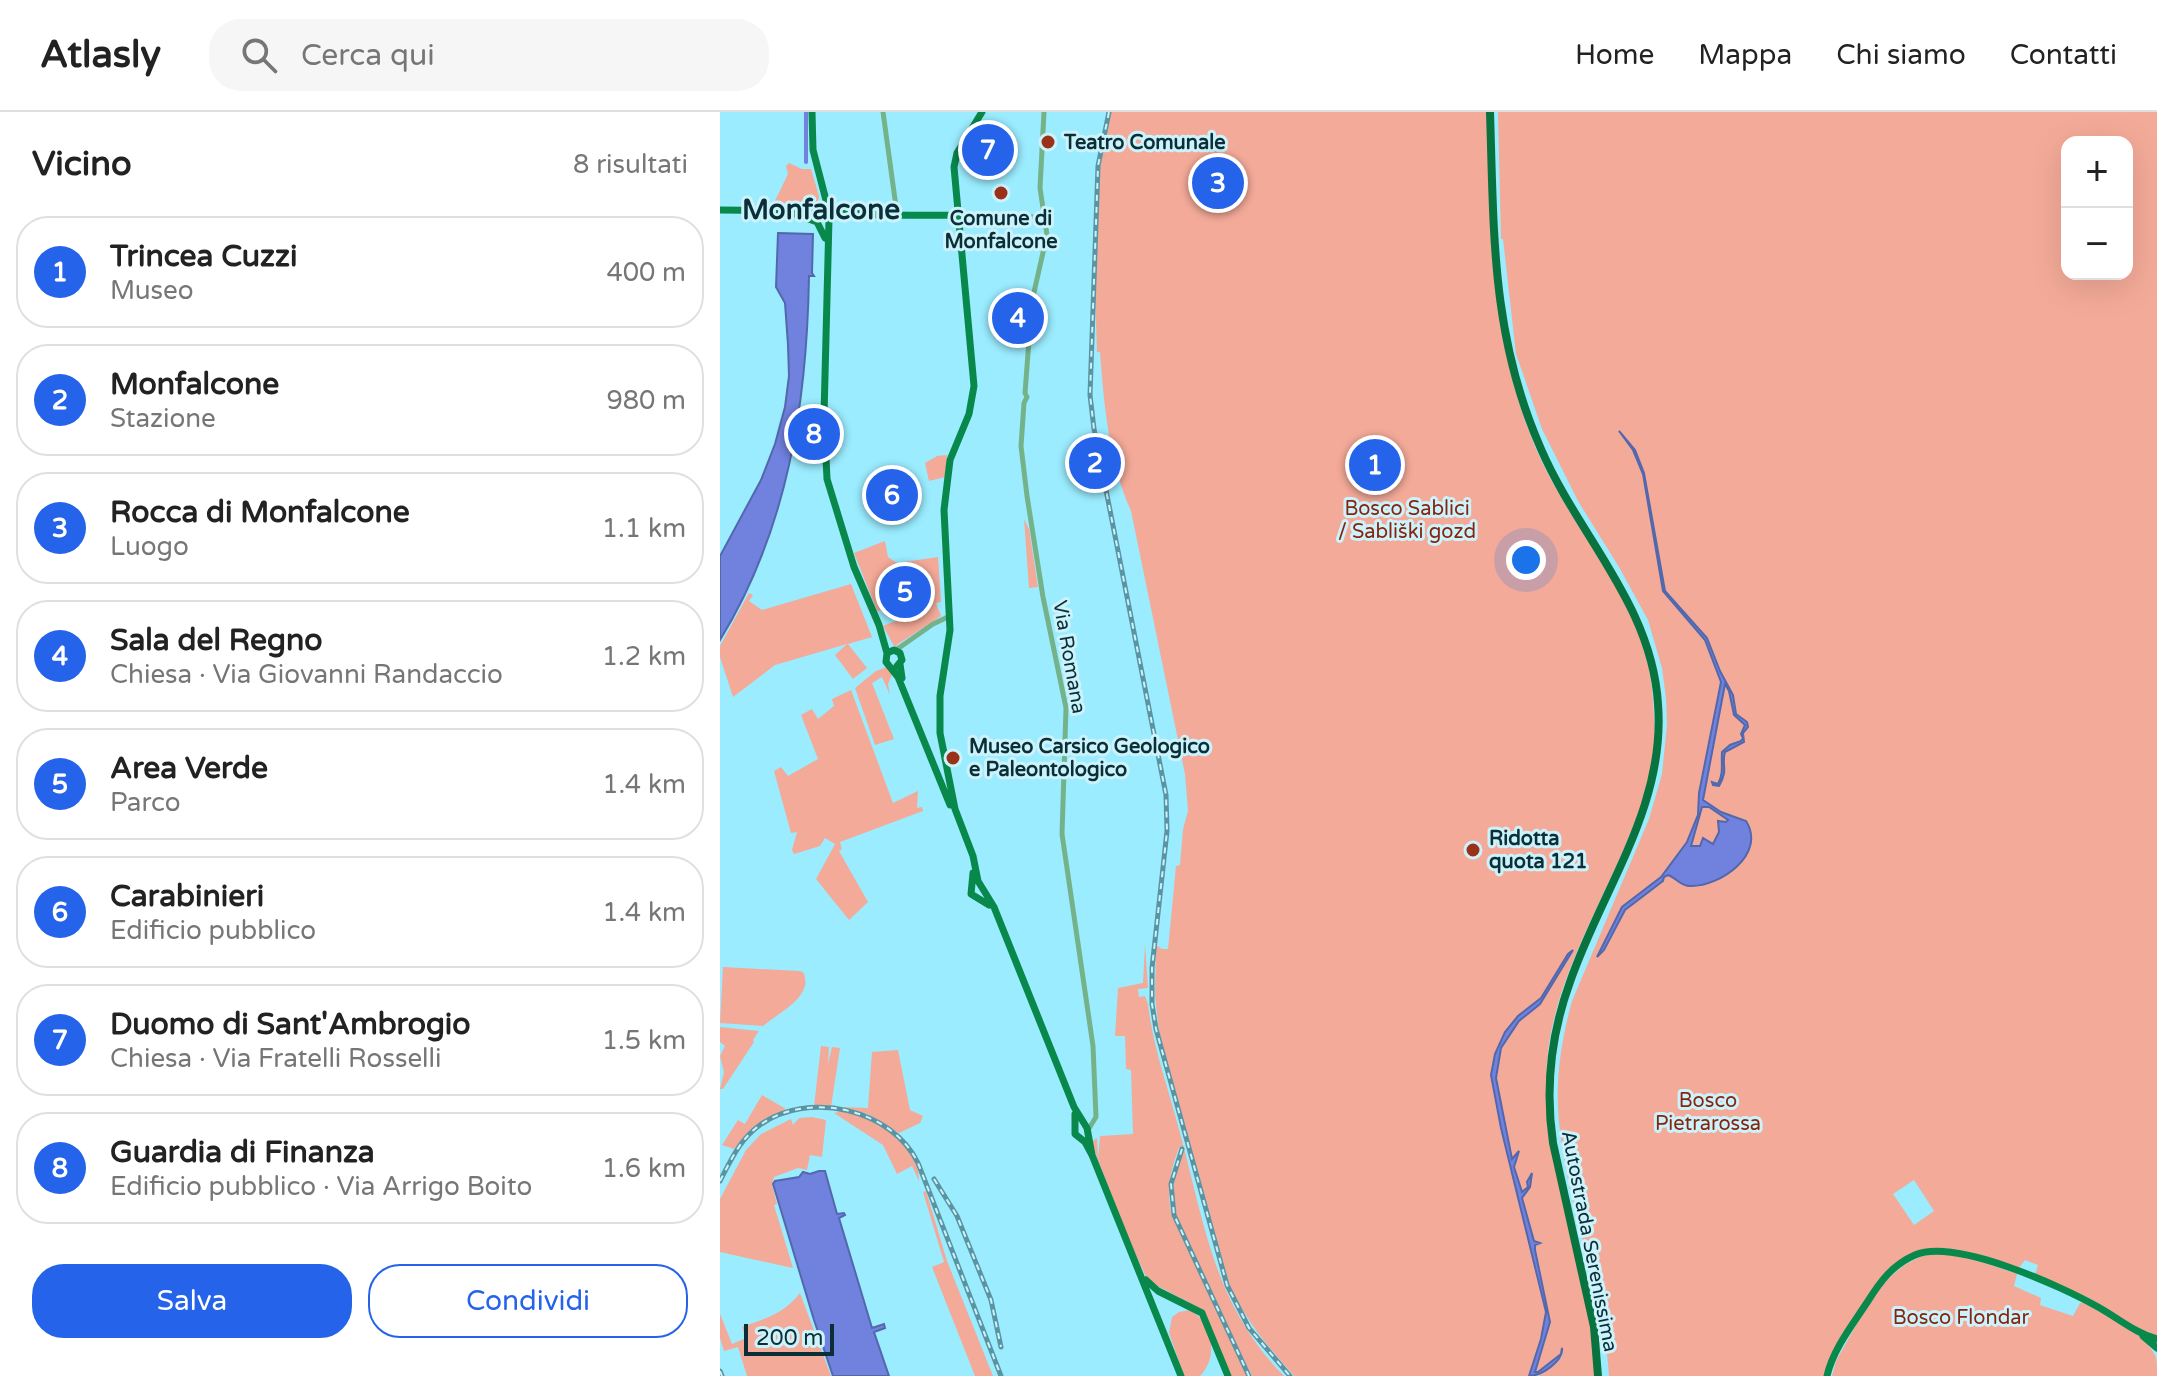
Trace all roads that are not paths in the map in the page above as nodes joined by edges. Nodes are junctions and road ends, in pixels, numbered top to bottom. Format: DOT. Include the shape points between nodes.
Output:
graph roads {
  1 [pos="812,112"];
  2 [pos="883,112"];
  3 [pos="982,112"];
  4 [pos="1492,112"];
  5 [pos="1044,114"];
  6 [pos="1040,188"];
  7 [pos="720,212"];
  8 [pos="825,213"];
  9 [pos="791,214"];
  10 [pos="897,214"];
  11 [pos="959,215"];
  12 [pos="1034,216"];
  13 [pos="1045,222"];
  14 [pos="827,241"];
  15 [pos="950,616"];
  16 [pos="892,651"];
  17 [pos="896,665"];
  18 [pos="940,740"];
  19 [pos="928,743"];
  20 [pos="937,763"];
  21 [pos="953,810"];
  22 [pos="1084,1128"];
  23 [pos="1092,1155"];
  24 [pos="1133,1257"];
  25 [pos="1165,1294"];
  26 [pos="1153,1305"];
  27 [pos="2142,1334"];
  28 [pos="2157,1339"];
  29 [pos="2157,1348"];
  30 [pos="1181,1376"];
  31 [pos="1228,1376"];
  32 [pos="1601,1376"];
  33 [pos="1827,1376"];
  1 -- 8 [label="main road"];
  2 -- 10 [label="street"];
  3 -- 11 [label="main road" via="954,159"];
  4 -- 32 [label="highway, Autostrada Serenissima" via="1500,276 1522,385 1562,484 1642,618 1663,706 1662,758 1652,802 1575,981 1555,1066 1558,1142 1597,1317"];
  5 -- 6 [label="street"];
  6 -- 12 [label="street" via="1040,209"];
  6 -- 13 [label="street, Via Romana"];
  7 -- 8 [label="main road"];
  7 -- 9 [label="main road"];
  8 -- 9 [label="main road"];
  8 -- 10 [label="main road"];
  8 -- 14 [label="main road"];
  9 -- 14 [label="main road" via="817,222"];
  10 -- 11 [label="main road"];
  11 -- 12 [label="street"];
  11 -- 15 [label="main road" via="974,380 972,402 950,460 944,510"];
  12 -- 13 [label="street"];
  13 -- 22 [label="street, Via Romana" via="1027,347 1021,446 1066,708 1062,834 1093,1046 1096,1120"];
  14 -- 16 [label="main road" via="825,461 830,494 852,565"];
  15 -- 16 [label="street"];
  15 -- 18 [label="main road"];
  16 -- 17 [label="main road" via="902,657"];
  16 -- 17 [label="main road" via="886,662"];
  17 -- 19 [label="main road"];
  17 -- 20 [label="main road"];
  18 -- 19 [label="main road"];
  18 -- 20 [label="main road"];
  19 -- 20 [label="main road"];
  20 -- 21 [label="main road"];
  20 -- 21 [label="main road"];
  21 -- 22 [label="main road" via="973,854 978,889 997,917"];
  22 -- 23 [label="main road"];
  22 -- 23 [label="main road" via="1079,1137"];
  23 -- 24 [label="main road"];
  24 -- 25 [label="main road" via="1148,1283"];
  24 -- 26 [label="main road"];
  25 -- 26 [label="main road"];
  25 -- 31 [label="main road" via="1202,1313"];
  26 -- 30 [label="main road"];
  27 -- 28 [label="main road"];
  27 -- 29 [label="main road"];
  27 -- 33 [label="main road" via="2078,1296 2017,1271 1950,1251 1924,1252 1903,1262 1879,1284"];
}
